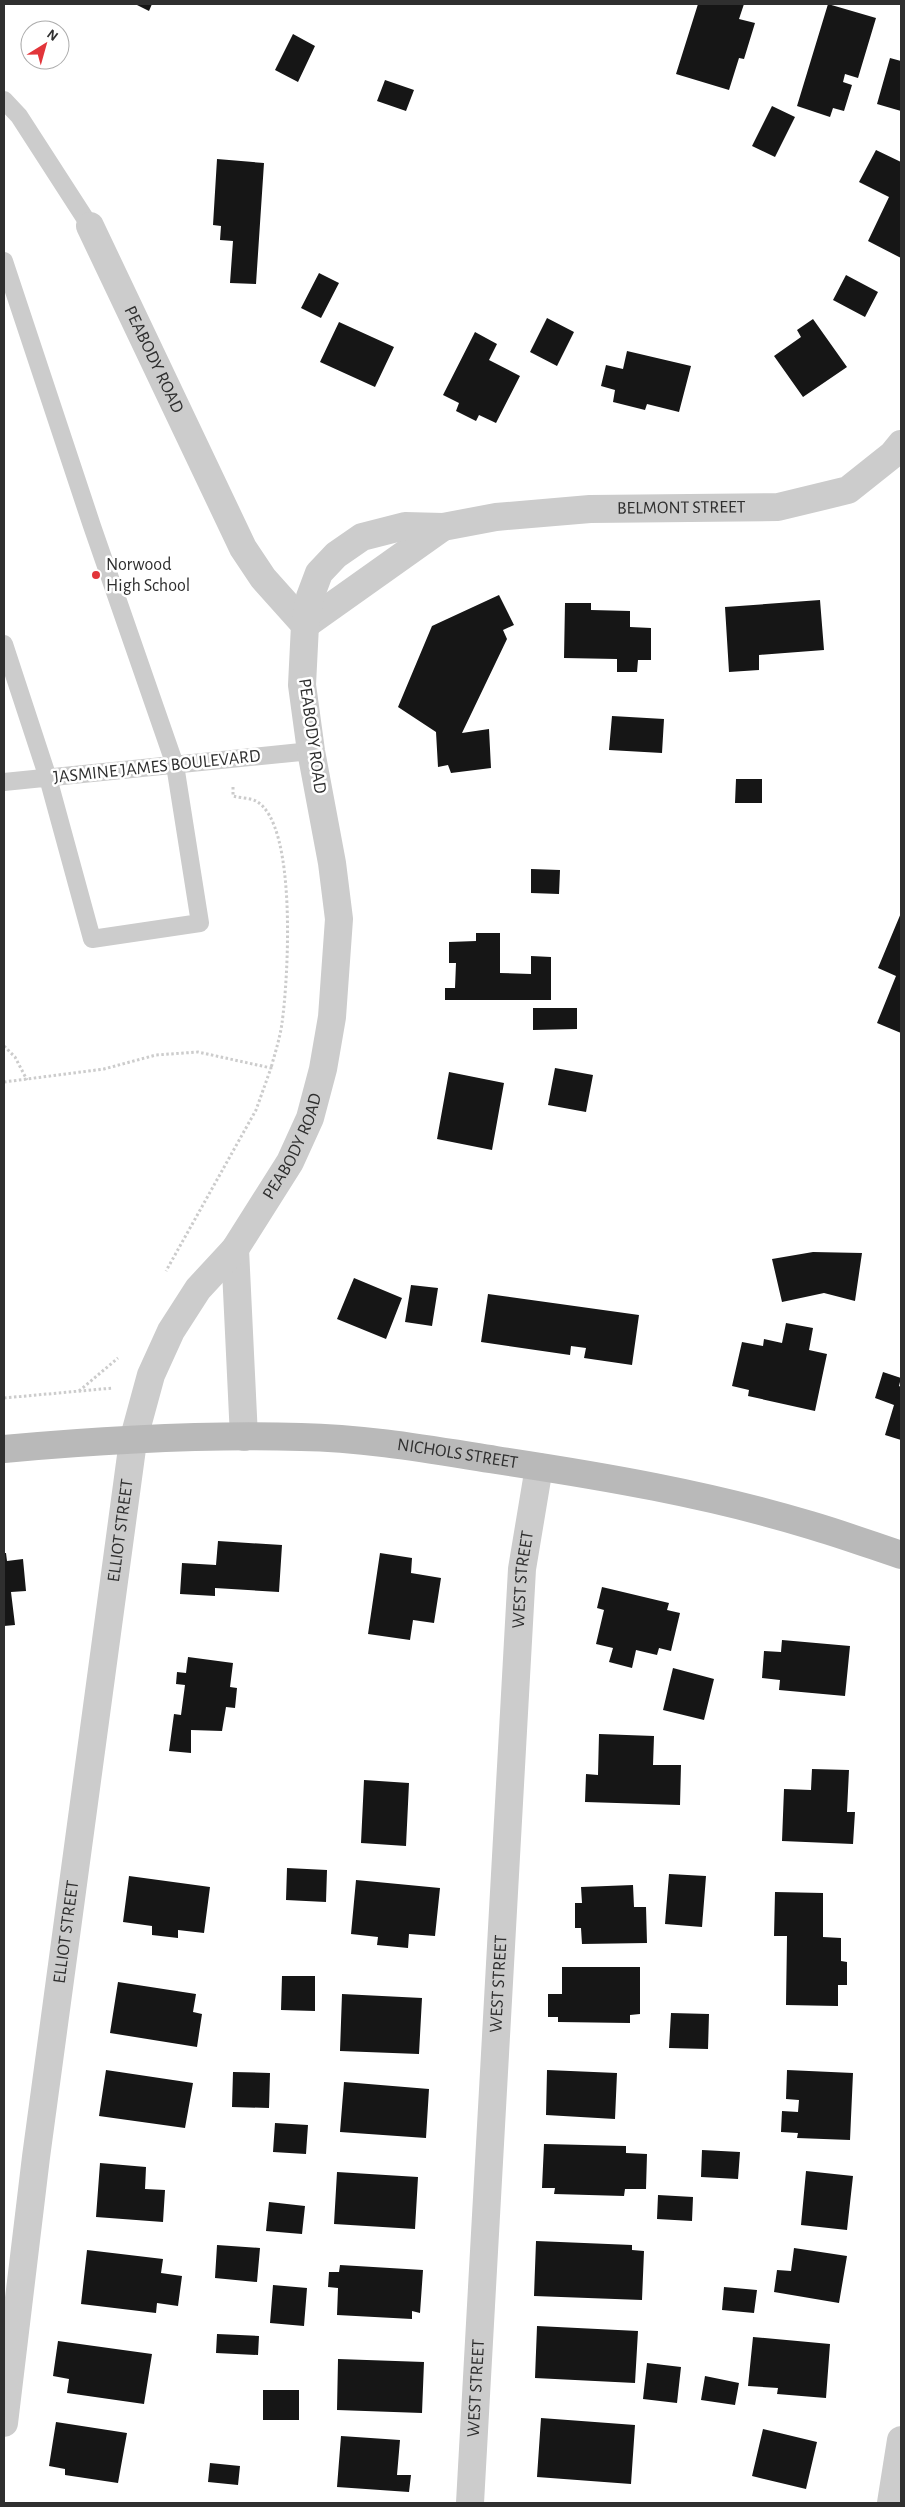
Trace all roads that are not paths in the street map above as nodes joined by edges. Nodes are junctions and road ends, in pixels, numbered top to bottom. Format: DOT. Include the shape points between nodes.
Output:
graph roads {
  1 [pos="4,100"];
  2 [pos="90,226"];
  3 [pos="4,261"];
  4 [pos="901,444"];
  5 [pos="443,526"];
  6 [pos="305,625"];
  7 [pos="4,644"];
  8 [pos="310,751"];
  9 [pos="175,765"];
  10 [pos="48,778"];
  11 [pos="4,782"];
  12 [pos="235,1249"];
  13 [pos="244,1437"];
  14 [pos="133,1441"];
  15 [pos="4,1449"];
  16 [pos="539,1467"];
  17 [pos="901,1555"];
  18 [pos="4,2423"];
  19 [pos="901,2440"];
  20 [pos="470,2503"];
  21 [pos="891,2503"];
  1 -- 2 [label="lane" via="19,116"];
  2 -- 6 [label="street, PEABODY ROAD" via="243,548 263,578"];
  3 -- 9 [label="lane"];
  4 -- 5 [label="street, BELMONT STREET" via="848,490 778,507 590,509 496,517"];
  5 -- 6 [label="street, BELMONT STREET"];
  5 -- 6 [label="street, BELMONT STREET" via="405,526 362,537 336,555 319,573"];
  6 -- 8 [label="street, PEABODY ROAD" via="302,685"];
  7 -- 10 [label="lane"];
  8 -- 9 [label="lane, JASMINE JAMES BOULEVARD"];
  8 -- 12 [label="street, PEABODY ROAD" via="332,863 339,919 332,1017 310,1118 290,1162"];
  9 -- 10 [label="lane, JASMINE JAMES BOULEVARD"];
  9 -- 10 [label="lane" via="200,923 92,939"];
  10 -- 11 [label="lane, JASMINE JAMES BOULEVARD"];
  12 -- 13 [label="street"];
  12 -- 14 [label="street, PEABODY ROAD" via="198,1289 171,1331 148,1385"];
  13 -- 14 [label="main road, NICHOLS STREET"];
  13 -- 16 [label="main road, NICHOLS STREET" via="368,1442"];
  14 -- 15 [label="main road, NICHOLS STREET"];
  14 -- 18 [label="street, ELLIOT STREET" via="37,2148"];
  16 -- 17 [label="main road, NICHOLS STREET" via="632,1482 724,1503 809,1524"];
  16 -- 20 [label="street, WEST STREET" via="522,1569"];
  19 -- 21 [label="street"];
}
